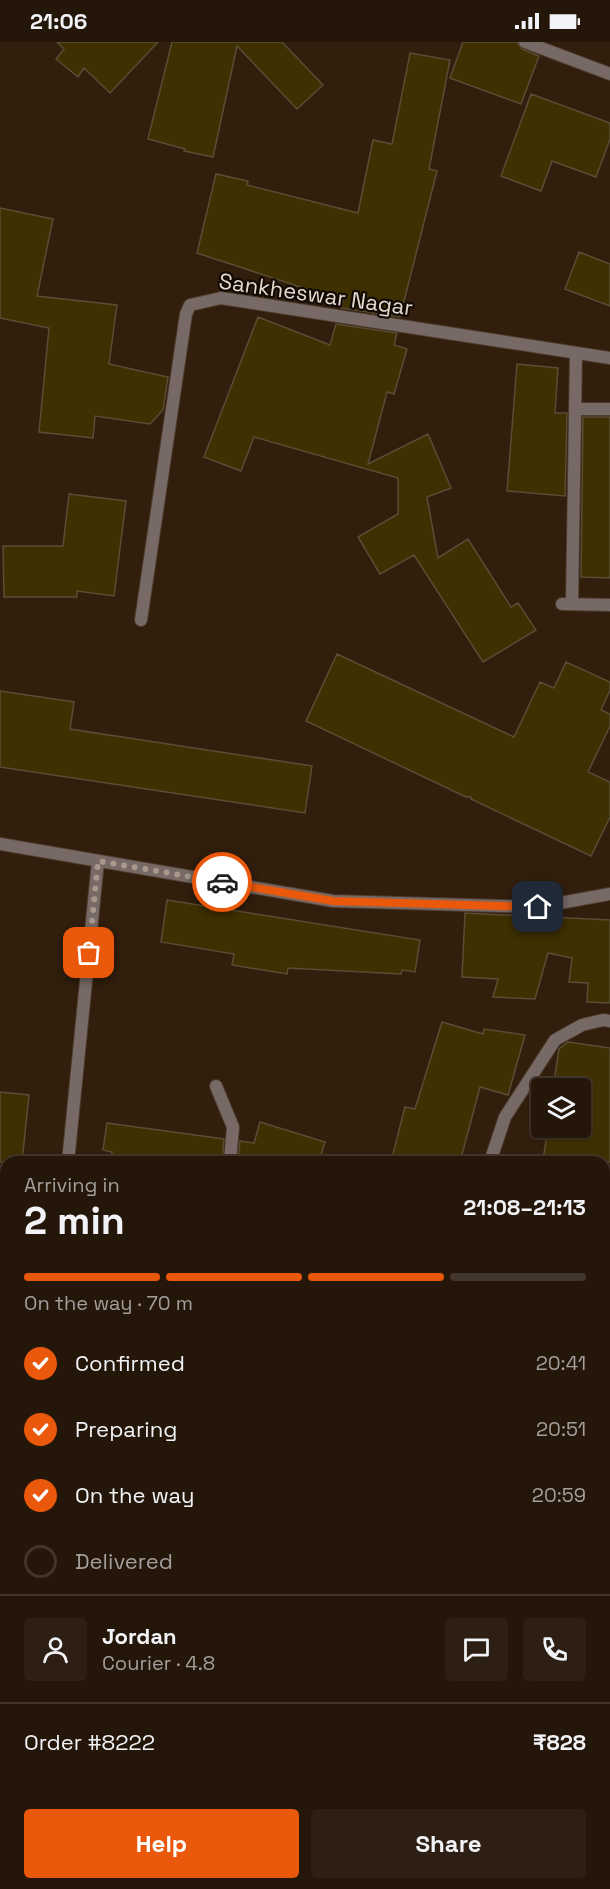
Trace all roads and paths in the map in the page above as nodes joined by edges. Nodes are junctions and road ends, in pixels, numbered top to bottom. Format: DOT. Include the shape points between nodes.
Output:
graph roads {
  1 [pos="525,42"];
  2 [pos="538,44"];
  3 [pos="610,74"];
  4 [pos="576,353"];
  5 [pos="610,358"];
  6 [pos="575,409"];
  7 [pos="610,410"];
  8 [pos="610,605"];
  9 [pos="141,620"];
  10 [pos="0,844"];
  11 [pos="98,861"];
  12 [pos="610,894"];
  13 [pos="610,1021"];
  14 [pos="216,1086"];
  15 [pos="69,1156"];
  16 [pos="230,1156"];
  17 [pos="492,1156"];
  1 -- 2 [label="street"];
  2 -- 3 [label="street"];
  4 -- 5 [label="street, Sankheswar Nagar"];
  4 -- 6 [label="street"];
  4 -- 9 [label="street, Sankheswar Nagar" via="221,298 190,305"];
  6 -- 7 [label="street"];
  6 -- 8 [label="street" via="567,604"];
  10 -- 11 [label="street"];
  11 -- 12 [label="street" via="333,901 538,907"];
  11 -- 15 [label="street"];
  13 -- 17 [label="street" via="582,1025 555,1040 505,1117"];
  14 -- 16 [label="street" via="232,1126"];
}
